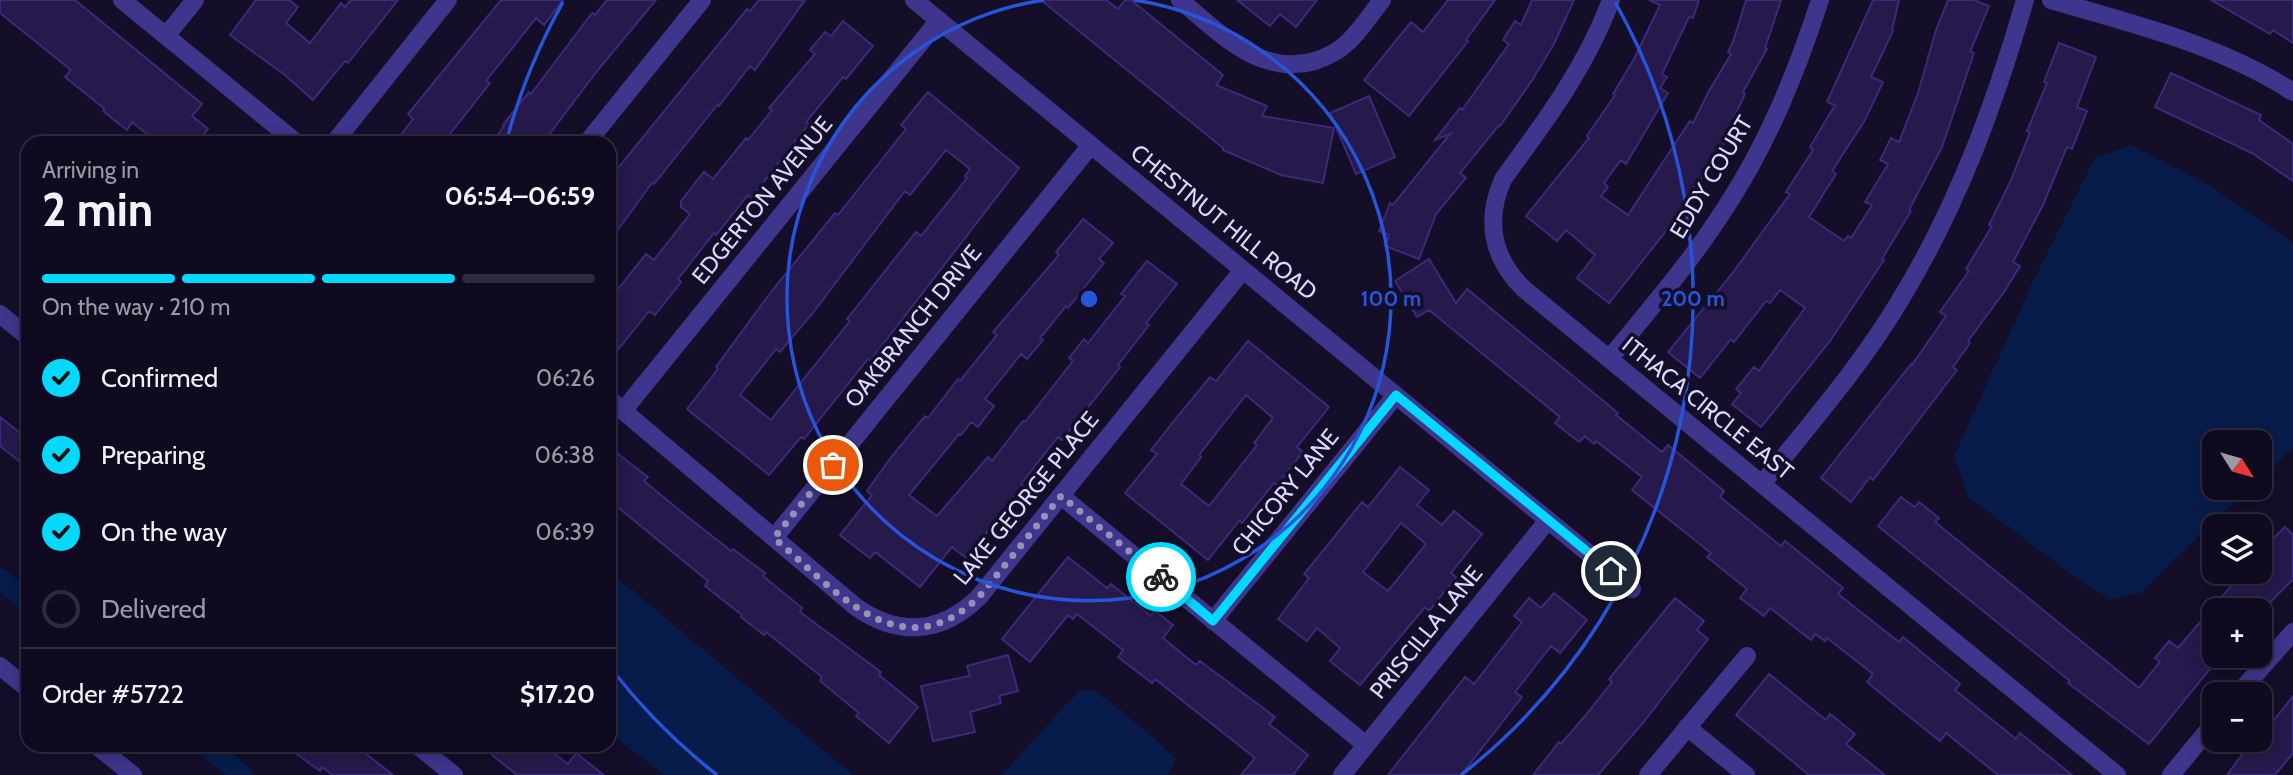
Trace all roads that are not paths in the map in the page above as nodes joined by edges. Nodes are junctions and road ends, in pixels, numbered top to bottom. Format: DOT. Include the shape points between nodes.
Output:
graph roads {
  1 [pos="122,0"];
  2 [pos="195,0"];
  3 [pos="449,0"];
  4 [pos="702,0"];
  5 [pos="914,0"];
  6 [pos="1180,0"];
  7 [pos="1382,0"];
  8 [pos="1611,0"];
  9 [pos="1820,0"];
  10 [pos="2025,0"];
  11 [pos="2051,0"];
  12 [pos="939,20"];
  13 [pos="166,36"];
  14 [pos="2293,92"];
  15 [pos="288,136"];
  16 [pos="339,136"];
  17 [pos="592,136"];
  18 [pos="1091,145"];
  19 [pos="1243,270"];
  20 [pos="0,314"];
  21 [pos="21,331"];
  22 [pos="1609,359"];
  23 [pos="1396,395"];
  24 [pos="616,405"];
  25 [pos="1762,484"];
  26 [pos="1061,496"];
  27 [pos="1548,520"];
  28 [pos="774,538"];
  29 [pos="1632,589"];
  30 [pos="1213,621"];
  31 [pos="2293,632"];
  32 [pos="1747,656"];
  33 [pos="0,666"];
  34 [pos="2249,682"];
  35 [pos="21,683"];
  36 [pos="1687,727"];
  37 [pos="2202,738"];
  38 [pos="1366,745"];
  39 [pos="104,752"];
  40 [pos="425,752"];
  41 [pos="133,775"];
  42 [pos="454,775"];
  43 [pos="1342,775"];
  44 [pos="1648,775"];
  45 [pos="1746,775"];
  46 [pos="2117,775"];
  47 [pos="2171,775"];
  1 -- 13 [label="street"];
  2 -- 13 [label="street"];
  3 -- 16 [label="street"];
  4 -- 17 [label="street"];
  5 -- 12 [label="street, CHESTNUT HILL ROAD"];
  6 -- 7 [label="street" via="1247,53 1291,65 1321,59 1340,48 1358,33"];
  8 -- 22 [label="street, ITHACA CIRCLE EAST" via="1558,105 1503,179 1492,223 1498,253 1513,279"];
  9 -- 22 [label="street, EDDY COURT" via="1796,71 1749,170 1690,260"];
  10 -- 25 [label="street" via="1988,120 1932,245 1850,375"];
  11 -- 14 [label="street" via="2176,37 2234,60"];
  12 -- 18 [label="street, CHESTNUT HILL ROAD"];
  12 -- 24 [label="street, EDGERTON AVENUE"];
  13 -- 15 [label="street"];
  18 -- 19 [label="street, CHESTNUT HILL ROAD"];
  18 -- 28 [label="street, OAKBRANCH DRIVE"];
  19 -- 23 [label="street, CHESTNUT HILL ROAD"];
  19 -- 26 [label="street, LAKE GEORGE PLACE"];
  20 -- 21 [label="street"];
  22 -- 25 [label="street, ITHACA CIRCLE EAST"];
  23 -- 27 [label="street, CHESTNUT HILL ROAD"];
  23 -- 30 [label="street, CHICORY LANE"];
  24 -- 28 [label="street, LAKE GEORGE PLACE"];
  25 -- 46 [label="street, ITHACA CIRCLE EAST"];
  26 -- 28 [label="street, LAKE GEORGE PLACE" via="979,597 956,616 927,626 897,626 869,616"];
  26 -- 30 [label="street"];
  27 -- 29 [label="street, CHESTNUT HILL ROAD"];
  27 -- 38 [label="street, PRISCILLA LANE"];
  30 -- 38 [label="street"];
  31 -- 34 [label="street"];
  32 -- 36 [label="street"];
  33 -- 35 [label="street"];
  36 -- 44 [label="street"];
  36 -- 45 [label="street"];
  37 -- 47 [label="street"];
  38 -- 43 [label="street, PRISCILLA LANE"];
  39 -- 41 [label="street"];
  40 -- 42 [label="street"];
}
